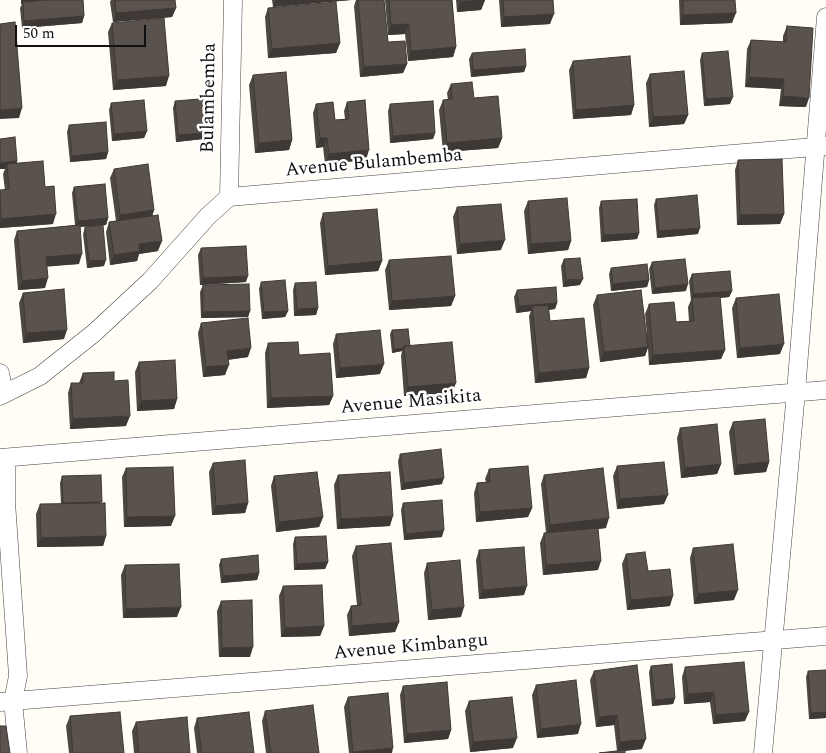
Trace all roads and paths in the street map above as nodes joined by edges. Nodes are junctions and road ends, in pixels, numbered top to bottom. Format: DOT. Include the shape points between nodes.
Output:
graph roads {
  1 [pos="233,0"];
  2 [pos="826,17"];
  3 [pos="821,147"];
  4 [pos="229,197"];
  5 [pos="0,373"];
  6 [pos="826,390"];
  7 [pos="796,392"];
  8 [pos="2,395"];
  9 [pos="3,458"];
  10 [pos="826,636"];
  11 [pos="773,640"];
  12 [pos="7,702"];
  13 [pos="18,753"];
  14 [pos="762,753"];
  1 -- 4 [label="street, Bulambemba"];
  2 -- 3 [label="street"];
  3 -- 4 [label="street, Avenue Bulambemba"];
  3 -- 7 [label="street"];
  4 -- 8 [label="street" via="150,281 94,333 40,376"];
  5 -- 8 [label="street"];
  6 -- 7 [label="street, Avenue Masikita"];
  7 -- 9 [label="street, Avenue Masikita"];
  7 -- 11 [label="street"];
  9 -- 12 [label="street" via="18,676"];
  10 -- 11 [label="street, Avenue Kimbangu"];
  11 -- 12 [label="street, Avenue Kimbangu"];
  11 -- 14 [label="street"];
  12 -- 13 [label="street"];
}
